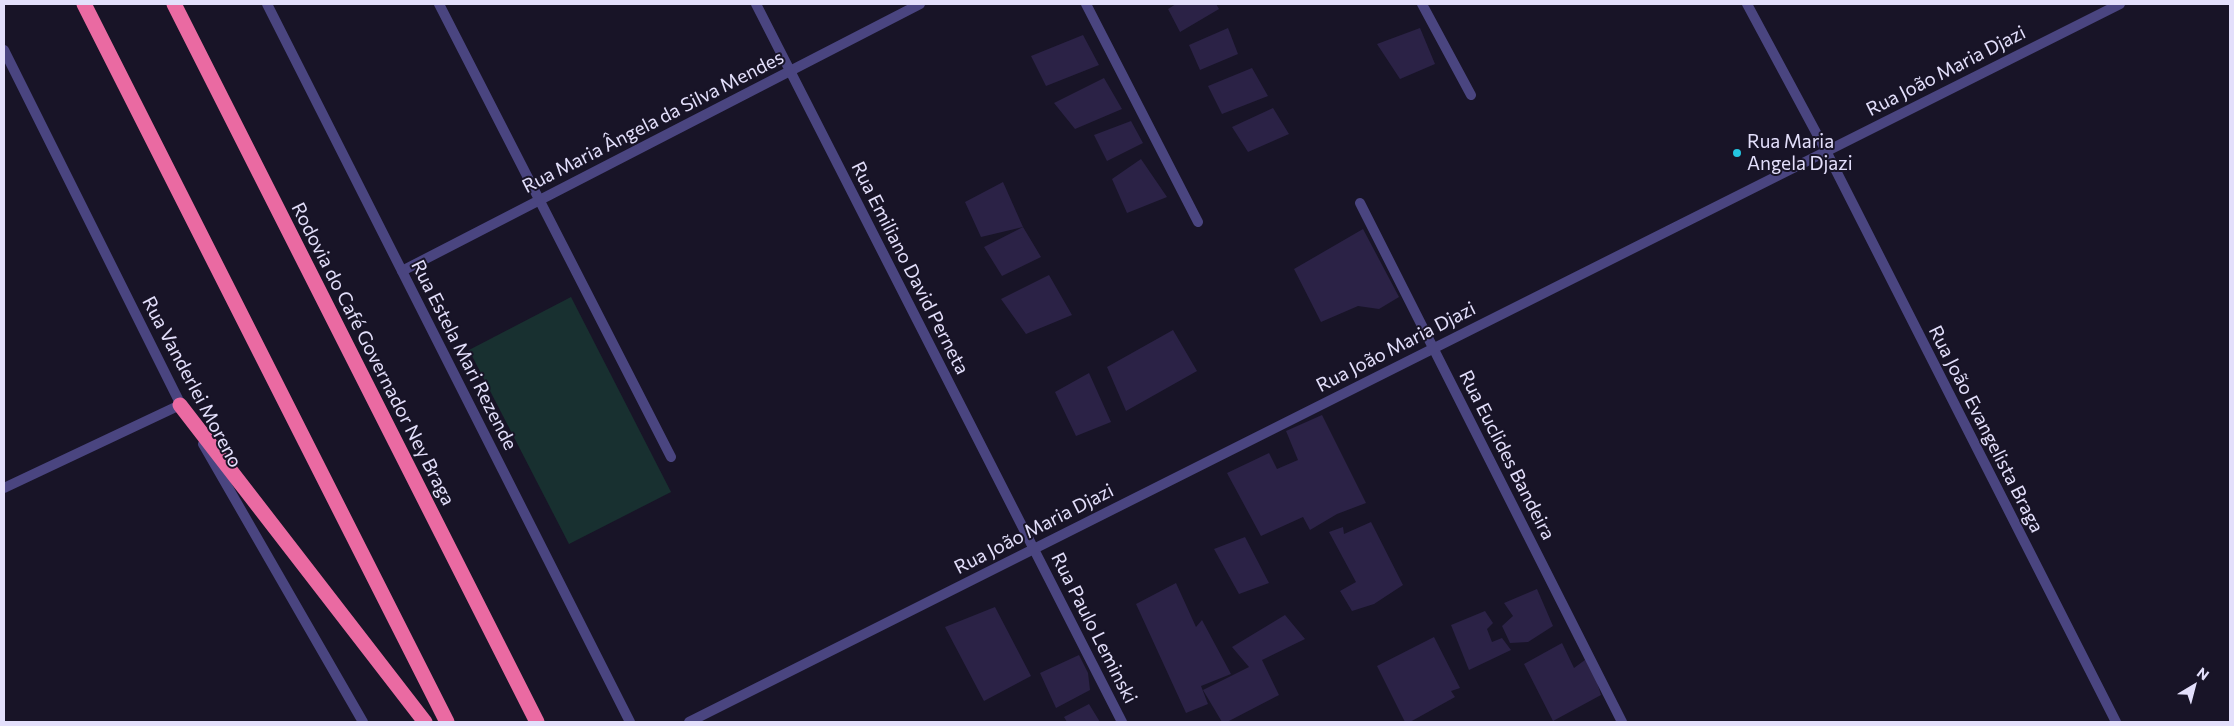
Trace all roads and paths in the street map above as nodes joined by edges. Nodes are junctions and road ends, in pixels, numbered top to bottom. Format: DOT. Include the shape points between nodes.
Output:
graph roads {
  1 [pos="84,4"];
  2 [pos="174,4"];
  3 [pos="267,4"];
  4 [pos="439,4"];
  5 [pos="756,4"];
  6 [pos="920,4"];
  7 [pos="1086,4"];
  8 [pos="1422,4"];
  9 [pos="1747,4"];
  10 [pos="2120,4"];
  11 [pos="4,50"];
  12 [pos="790,71"];
  13 [pos="1471,95"];
  14 [pos="1826,151"];
  15 [pos="540,200"];
  16 [pos="1360,203"];
  17 [pos="1198,222"];
  18 [pos="402,271"];
  19 [pos="1433,348"];
  20 [pos="180,405"];
  21 [pos="671,457"];
  22 [pos="4,488"];
  23 [pos="1034,549"];
  24 [pos="364,722"];
  25 [pos="425,722"];
  26 [pos="447,722"];
  27 [pos="538,722"];
  28 [pos="630,722"];
  29 [pos="689,722"];
  30 [pos="1122,722"];
  31 [pos="1622,722"];
  32 [pos="2116,722"];
  1 -- 26 [label="highway"];
  2 -- 27 [label="highway, Rodovia do Café Governador Ney Braga"];
  3 -- 18 [label="street, Rua Estela Mari Rezende"];
  4 -- 15 [label="street"];
  5 -- 12 [label="street, Rua Emiliano David Perneta"];
  6 -- 12 [label="street, Rua Maria Ângela da Silva Mendes"];
  7 -- 17 [label="street"];
  8 -- 13 [label="street"];
  9 -- 14 [label="street, Rua João Evangelista Braga"];
  10 -- 14 [label="street, Rua João Maria Djazi"];
  11 -- 20 [label="street, Rua Vanderlei Moreno"];
  12 -- 15 [label="street, Rua Maria Ângela da Silva Mendes"];
  12 -- 23 [label="street, Rua Emiliano David Perneta"];
  14 -- 19 [label="street, Rua João Maria Djazi"];
  14 -- 32 [label="street, Rua João Evangelista Braga"];
  15 -- 18 [label="street, Rua Maria Ângela da Silva Mendes"];
  15 -- 21 [label="street"];
  16 -- 19 [label="street, Rua Euclides Bandeira"];
  18 -- 28 [label="street, Rua Estela Mari Rezende"];
  19 -- 23 [label="street, Rua João Maria Djazi"];
  19 -- 31 [label="street, Rua Euclides Bandeira"];
  20 -- 22 [label="street"];
  20 -- 24 [label="street, Rua Vanderlei Moreno"];
  20 -- 25 [label="highway"];
  23 -- 29 [label="street, Rua João Maria Djazi"];
  23 -- 30 [label="street, Rua Paulo Leminski"];
}
